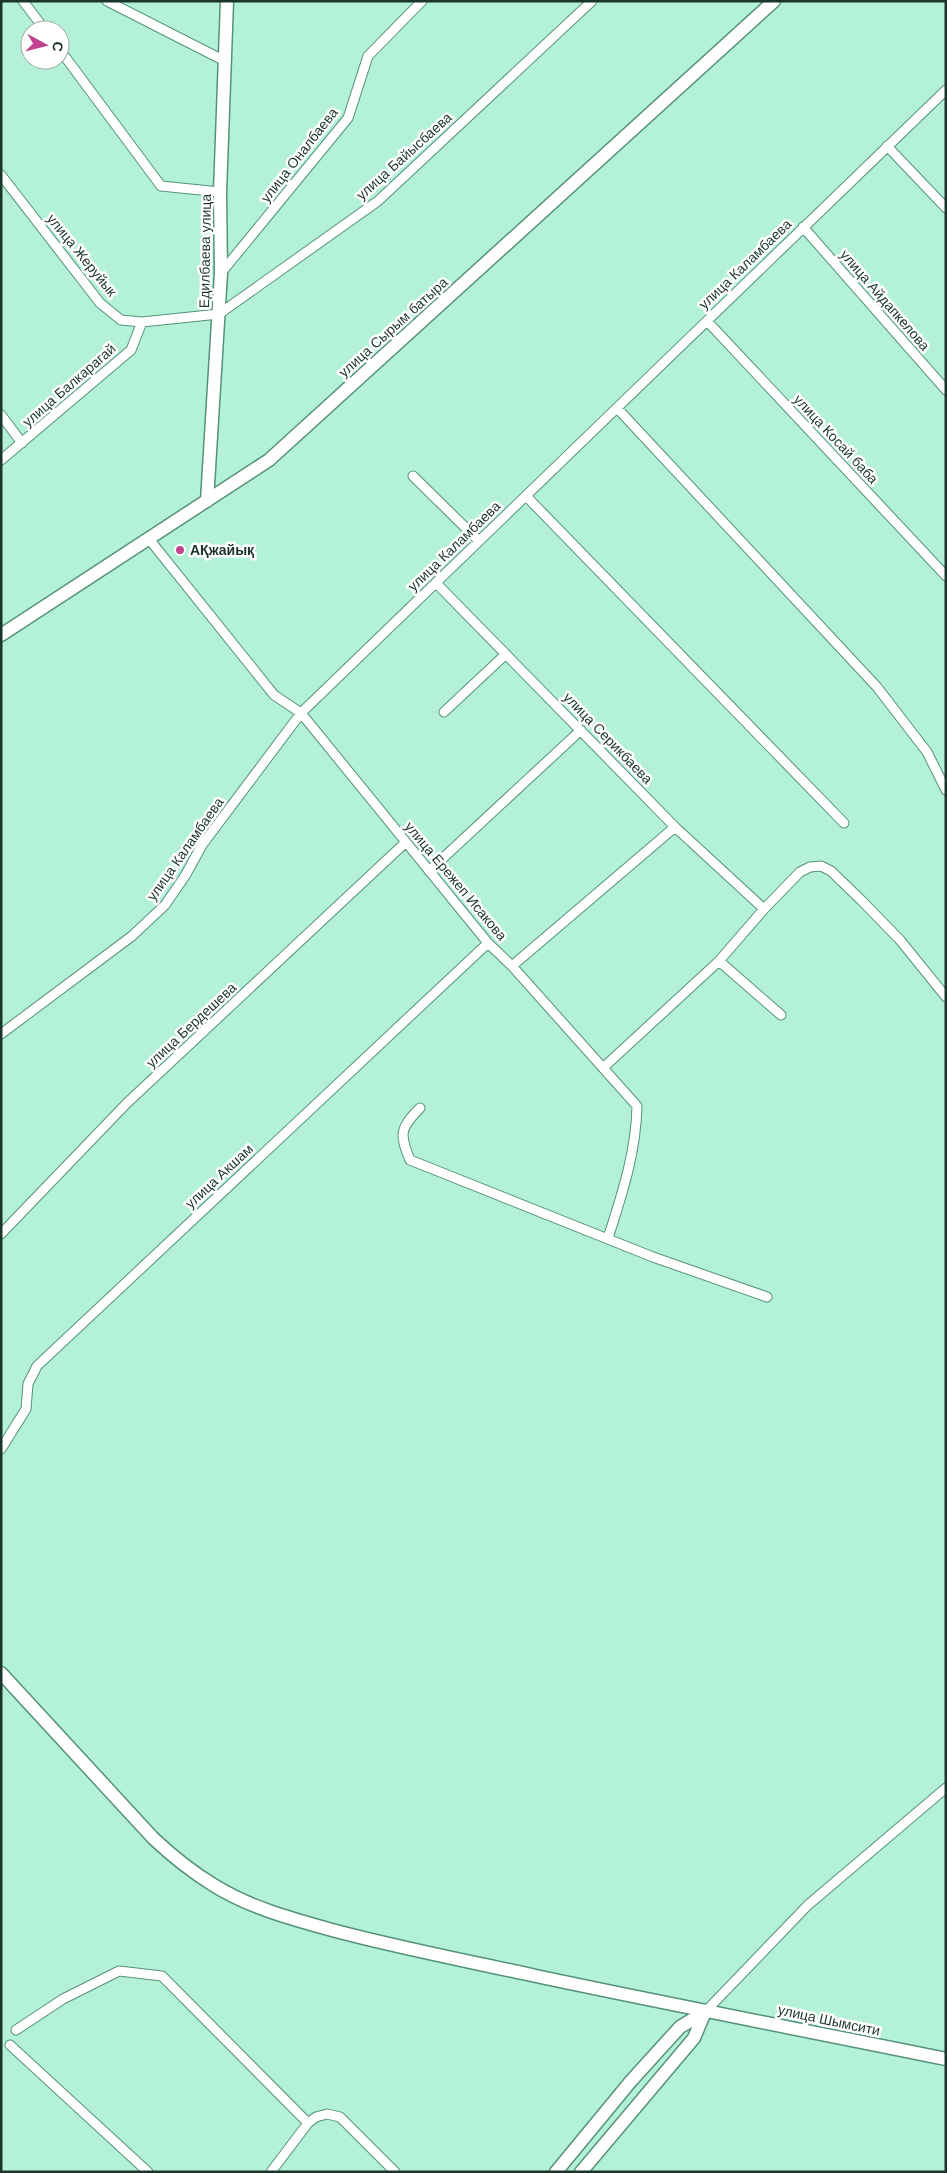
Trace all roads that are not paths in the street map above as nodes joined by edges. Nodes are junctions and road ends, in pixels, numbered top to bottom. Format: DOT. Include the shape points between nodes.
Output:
graph roads {
  1 [pos="23,1"];
  2 [pos="107,1"];
  3 [pos="227,1"];
  4 [pos="422,1"];
  5 [pos="592,1"];
  6 [pos="774,1"];
  7 [pos="37,20"];
  8 [pos="223,60"];
  9 [pos="70,63"];
  10 [pos="946,90"];
  11 [pos="887,146"];
  12 [pos="1,175"];
  13 [pos="220,192"];
  14 [pos="946,208"];
  15 [pos="803,227"];
  16 [pos="221,273"];
  17 [pos="219,314"];
  18 [pos="707,321"];
  19 [pos="142,322"];
  20 [pos="946,390"];
  21 [pos="617,408"];
  22 [pos="1,414"];
  23 [pos="22,443"];
  24 [pos="1,460"];
  25 [pos="413,476"];
  26 [pos="526,496"];
  27 [pos="207,501"];
  28 [pos="149,539"];
  29 [pos="479,541"];
  30 [pos="946,576"];
  31 [pos="436,583"];
  32 [pos="1,635"];
  33 [pos="506,654"];
  34 [pos="444,712"];
  35 [pos="301,713"];
  36 [pos="581,730"];
  37 [pos="946,790"];
  38 [pos="844,823"];
  39 [pos="675,826"];
  40 [pos="406,842"];
  41 [pos="429,871"];
  42 [pos="764,909"];
  43 [pos="488,943"];
  44 [pos="719,960"];
  45 [pos="512,966"];
  46 [pos="946,997"];
  47 [pos="781,1014"];
  48 [pos="1,1034"];
  49 [pos="604,1067"];
  50 [pos="420,1108"];
  51 [pos="1,1234"];
  52 [pos="608,1238"];
  53 [pos="767,1297"];
  54 [pos="1,1449"];
  55 [pos="1,1673"];
  56 [pos="946,1788"];
  57 [pos="705,2012"];
  58 [pos="16,2030"];
  59 [pos="10,2045"];
  60 [pos="946,2059"];
  61 [pos="308,2123"];
  62 [pos="148,2172"];
  63 [pos="271,2172"];
  64 [pos="395,2172"];
  65 [pos="556,2172"];
  66 [pos="581,2172"];
  1 -- 7 [label="street"];
  2 -- 8 [label="street"];
  3 -- 8 [label="street, Едилбаева улица"];
  4 -- 16 [label="street, улица Оналбаева" via="368,56 348,118"];
  5 -- 17 [label="street, улица Байысбаева" via="378,201"];
  6 -- 27 [label="street, улица Сырым батыра" via="269,460"];
  8 -- 13 [label="street, Едилбаева улица"];
  9 -- 13 [label="street" via="161,186"];
  10 -- 11 [label="street, улица Каламбаева"];
  11 -- 14 [label="street"];
  11 -- 15 [label="street, улица Каламбаева"];
  12 -- 19 [label="street, улица Жеруйык" via="100,303 121,320"];
  13 -- 16 [label="street, Едилбаева улица"];
  15 -- 18 [label="street, улица Каламбаева"];
  15 -- 20 [label="street, улица Айдапкелова"];
  16 -- 17 [label="street, Едилбаева улица"];
  17 -- 19 [label="street, улица Жеруйык"];
  17 -- 27 [label="street, Едилбаева улица"];
  18 -- 21 [label="street, улица Каламбаева"];
  18 -- 30 [label="street, улица Косай баба"];
  19 -- 23 [label="street, улица Балкарагай" via="131,350"];
  21 -- 26 [label="street, улица Каламбаева"];
  21 -- 37 [label="street" via="878,687 927,752"];
  22 -- 23 [label="street"];
  23 -- 24 [label="street, улица Балкарагай"];
  25 -- 29 [label="street"];
  26 -- 29 [label="street, улица Каламбаева"];
  26 -- 38 [label="street"];
  27 -- 28 [label="street, улица Сырым батыра"];
  28 -- 32 [label="street, улица Сырым батыра"];
  28 -- 35 [label="street, улица Ережеп Исакова" via="274,695"];
  29 -- 31 [label="street, улица Каламбаева"];
  31 -- 33 [label="street, улица Серикбаева"];
  31 -- 35 [label="street, улица Каламбаева"];
  33 -- 34 [label="street"];
  33 -- 36 [label="street, улица Серикбаева"];
  35 -- 40 [label="street, улица Ережеп Исакова"];
  35 -- 48 [label="street, улица Каламбаева" via="202,845 166,905 132,936"];
  36 -- 39 [label="street, улица Серикбаева"];
  36 -- 41 [label="street"];
  39 -- 42 [label="street, улица Серикбаева"];
  39 -- 45 [label="street"];
  40 -- 41 [label="street, улица Ережеп Исакова"];
  40 -- 51 [label="street, улица Бердешева" via="127,1103"];
  41 -- 43 [label="street, улица Ережеп Исакова"];
  42 -- 44 [label="street"];
  42 -- 46 [label="street" via="800,872 821,866 831,871 900,940"];
  43 -- 45 [label="street, улица Ережеп Исакова"];
  43 -- 54 [label="street, улица Акшам" via="37,1366 28,1384 26,1410"];
  44 -- 47 [label="street"];
  44 -- 49 [label="street"];
  45 -- 49 [label="street, улица Ережеп Исакова"];
  49 -- 52 [label="street, улица Ережеп Исакова" via="637,1106 629,1173"];
  50 -- 52 [label="street" via="406,1121 401,1140 410,1160"];
  52 -- 53 [label="street"];
  55 -- 57 [label="street, улица Шымсити" via="152,1838 179,1862 216,1887 284,1917 363,1938"];
  56 -- 57 [label="street" via="808,1905"];
  57 -- 60 [label="street, улица Шымсити"];
  57 -- 65 [label="street" via="680,2027"];
  57 -- 66 [label="street" via="694,2038"];
  58 -- 61 [label="street" via="63,1999 119,1971 162,1976"];
  59 -- 62 [label="street"];
  61 -- 63 [label="street"];
  61 -- 64 [label="street" via="327,2114 340,2117"];
}
